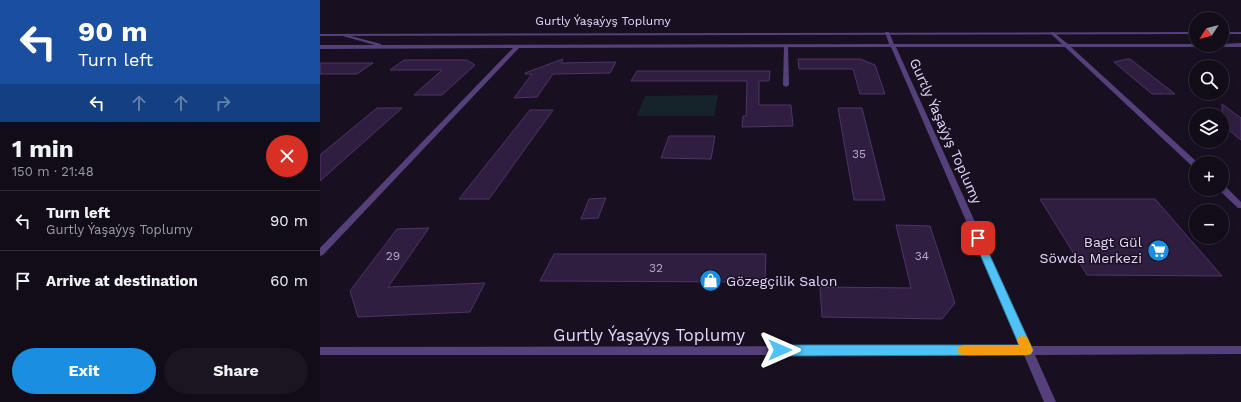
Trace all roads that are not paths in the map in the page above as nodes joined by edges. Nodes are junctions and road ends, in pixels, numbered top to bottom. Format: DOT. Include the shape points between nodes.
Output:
graph roads {
  1 [pos="887,33"];
  2 [pos="1053,33"];
  3 [pos="1189,33"];
  4 [pos="1229,33"];
  5 [pos="1241,33"];
  6 [pos="346,34"];
  7 [pos="320,35"];
  8 [pos="1066,44"];
  9 [pos="892,45"];
  10 [pos="1241,45"];
  11 [pos="320,47"];
  12 [pos="388,47"];
  13 [pos="517,47"];
  14 [pos="786,47"];
  15 [pos="786,85"];
  16 [pos="1189,158"];
  17 [pos="1229,195"];
  18 [pos="1241,206"];
  19 [pos="320,253"];
  20 [pos="1027,350"];
  21 [pos="1241,350"];
  22 [pos="320,351"];
  23 [pos="1050,402"];
  1 -- 2 [label="street, Gurtly Ýaşaýyş Toplumy"];
  1 -- 6 [label="street, Gurtly Ýaşaýyş Toplumy"];
  1 -- 9 [label="street, Gurtly Ýaşaýyş Toplumy"];
  2 -- 3 [label="street, Gurtly Ýaşaýyş Toplumy"];
  2 -- 8 [label="street"];
  4 -- 5 [label="street"];
  6 -- 7 [label="street, Gurtly Ýaşaýyş Toplumy"];
  6 -- 12 [label="street"];
  8 -- 9 [label="street"];
  8 -- 10 [label="street"];
  8 -- 16 [label="street"];
  9 -- 14 [label="street"];
  9 -- 20 [label="street, Gurtly Ýaşaýyş Toplumy"];
  11 -- 12 [label="street"];
  12 -- 13 [label="street"];
  13 -- 14 [label="street"];
  13 -- 19 [label="street"];
  14 -- 15 [label="lane"];
  17 -- 18 [label="street"];
  20 -- 21 [label="street, Gurtly Ýaşaýyş Toplumy"];
  20 -- 22 [label="street, Gurtly Ýaşaýyş Toplumy"];
  20 -- 23 [label="street, Gurtly Ýaşaýyş Toplumy"];
}
